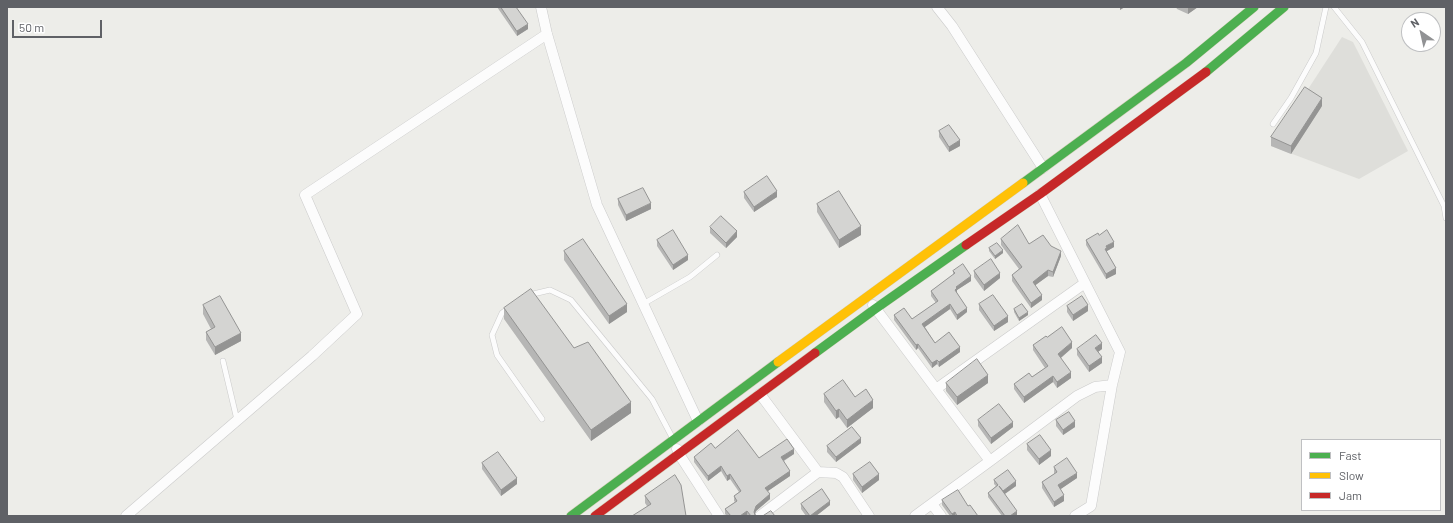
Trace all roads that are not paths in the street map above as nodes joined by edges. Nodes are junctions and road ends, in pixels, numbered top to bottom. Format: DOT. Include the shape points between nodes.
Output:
graph roads {
  1 [pos="540,7"];
  2 [pos="937,7"];
  3 [pos="1254,7"];
  4 [pos="1284,7"];
  5 [pos="1326,7"];
  6 [pos="1334,7"];
  7 [pos="546,34"];
  8 [pos="1186,63"];
  9 [pos="1196,80"];
  10 [pos="1133,114"];
  11 [pos="1272,124"];
  12 [pos="1043,168"];
  13 [pos="1040,194"];
  14 [pos="1446,218"];
  15 [pos="717,256"];
  16 [pos="1085,283"];
  17 [pos="525,296"];
  18 [pos="867,298"];
  19 [pos="513,304"];
  20 [pos="643,304"];
  21 [pos="875,309"];
  22 [pos="223,361"];
  23 [pos="1112,385"];
  24 [pos="936,389"];
  25 [pos="760,394"];
  26 [pos="542,419"];
  27 [pos="237,421"];
  28 [pos="698,421"];
  29 [pos="674,440"];
  30 [pos="679,454"];
  31 [pos="990,461"];
  32 [pos="818,472"];
  33 [pos="932,504"];
  34 [pos="126,516"];
  35 [pos="571,516"];
  36 [pos="595,516"];
  37 [pos="719,516"];
  38 [pos="760,516"];
  39 [pos="869,516"];
  40 [pos="915,516"];
  41 [pos="941,516"];
  42 [pos="1075,516"];
  1 -- 7 [label="street"];
  2 -- 12 [label="street" via="952,26"];
  3 -- 8 [label="main road"];
  4 -- 9 [label="main road"];
  5 -- 11 [label="lane" via="1316,53 1291,98"];
  6 -- 14 [label="lane" via="1362,42 1444,206"];
  7 -- 20 [label="street" via="597,205"];
  7 -- 27 [label="street" via="305,195 357,314"];
  8 -- 9 [label="main road"];
  8 -- 10 [label="main road"];
  9 -- 10 [label="main road"];
  10 -- 12 [label="main road"];
  10 -- 13 [label="main road"];
  12 -- 18 [label="main road"];
  13 -- 16 [label="street"];
  13 -- 21 [label="main road"];
  15 -- 20 [label="lane" via="690,277"];
  16 -- 23 [label="street" via="1120,352"];
  16 -- 24 [label="street"];
  17 -- 29 [label="lane" via="550,290 571,300 652,399"];
  18 -- 21 [label="street"];
  18 -- 28 [label="main road"];
  19 -- 26 [label="lane" via="502,313 492,334 497,355"];
  20 -- 28 [label="street"];
  21 -- 24 [label="street"];
  21 -- 25 [label="main road"];
  22 -- 27 [label="lane"];
  23 -- 31 [label="street" via="1095,387 1077,396"];
  23 -- 42 [label="street" via="1091,506"];
  24 -- 31 [label="street"];
  25 -- 30 [label="main road"];
  25 -- 32 [label="street"];
  27 -- 34 [label="street"];
  28 -- 29 [label="main road"];
  29 -- 30 [label="street"];
  29 -- 35 [label="main road"];
  30 -- 36 [label="main road"];
  30 -- 37 [label="street"];
  31 -- 33 [label="street"];
  32 -- 38 [label="street"];
  32 -- 39 [label="street" via="836,473 842,477"];
  33 -- 40 [label="street"];
  33 -- 41 [label="street"];
}
